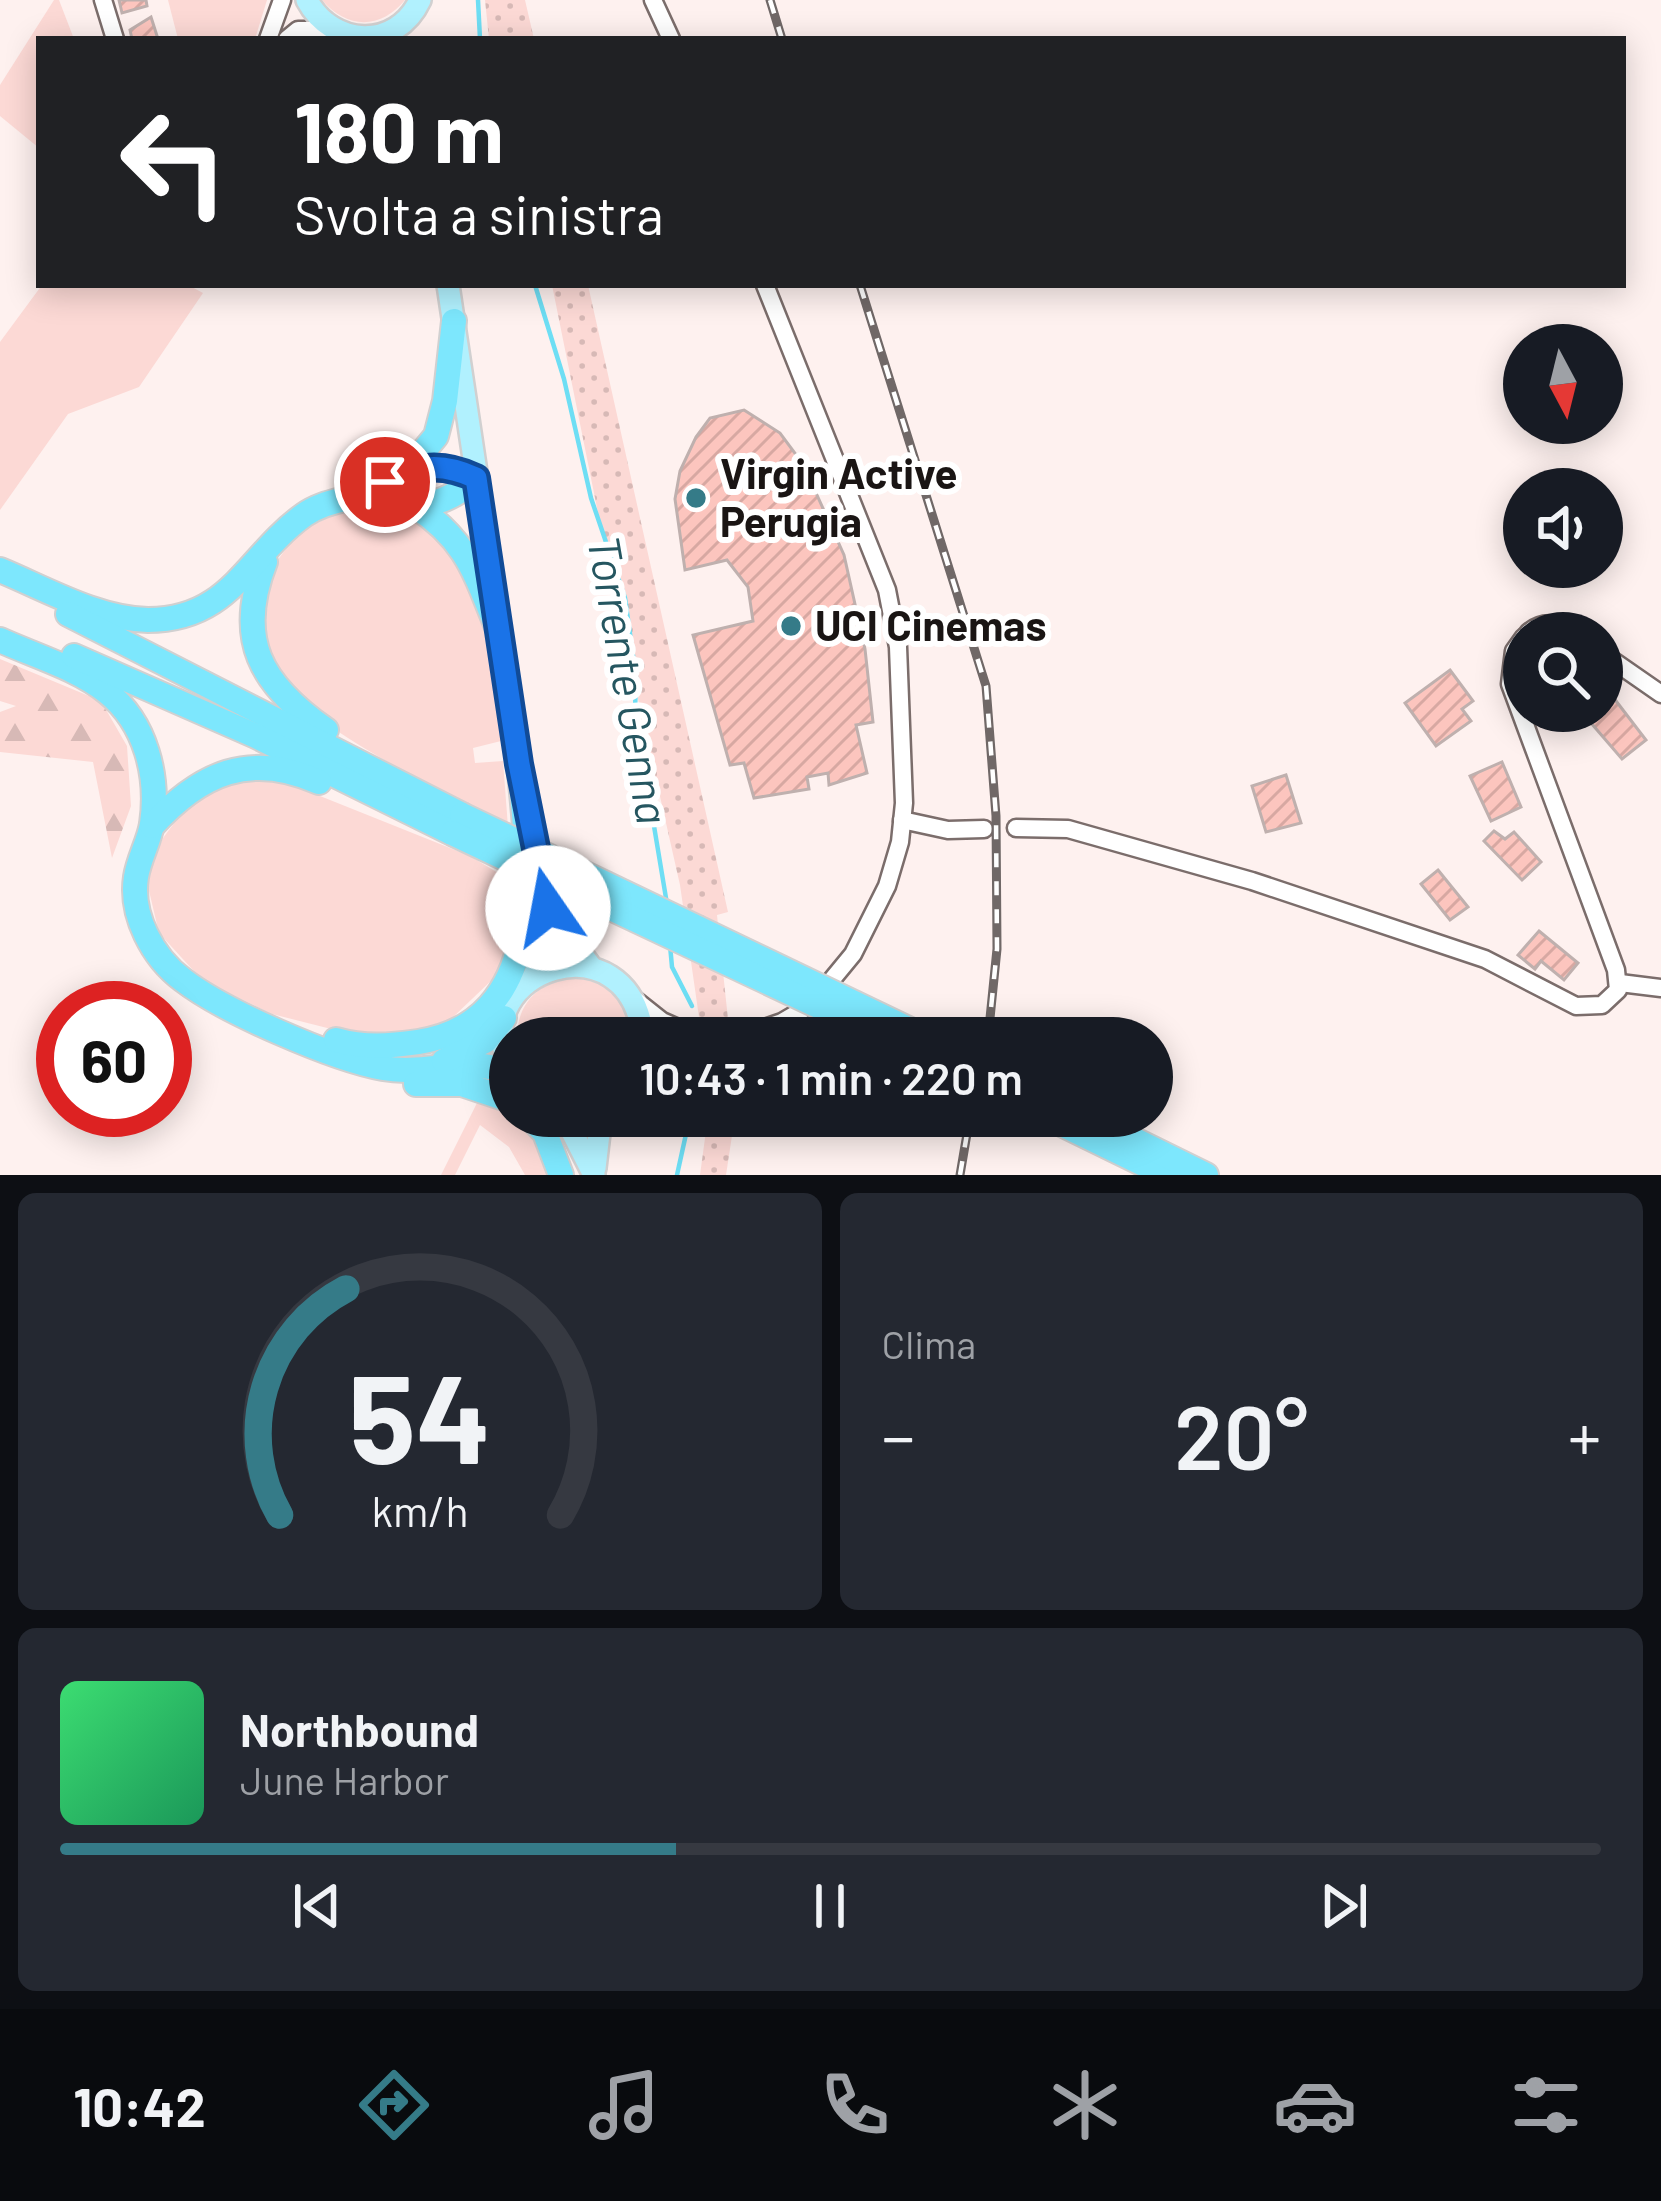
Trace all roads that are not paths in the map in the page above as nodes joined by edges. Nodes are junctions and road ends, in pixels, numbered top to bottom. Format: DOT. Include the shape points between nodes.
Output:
graph roads {
  1 [pos="103,0"];
  2 [pos="282,0"];
  3 [pos="307,0"];
  4 [pos="653,0"];
  5 [pos="418,4"];
  6 [pos="333,30"];
  7 [pos="114,36"];
  8 [pos="269,36"];
  9 [pos="290,36"];
  10 [pos="359,36"];
  11 [pos="376,36"];
  12 [pos="415,36"];
  13 [pos="670,36"];
  14 [pos="448,288"];
  15 [pos="766,288"];
  16 [pos="454,321"];
  17 [pos="408,470"];
  18 [pos="476,478"];
  19 [pos="362,494"];
  20 [pos="415,506"];
  21 [pos="271,548"];
  22 [pos="0,570"];
  23 [pos="0,584"];
  24 [pos="0,628"];
  25 [pos="498,629"];
  26 [pos="0,640"];
  27 [pos="1623,668"];
  28 [pos="1661,694"];
  29 [pos="1528,732"];
  30 [pos="519,764"];
  31 [pos="454,819"];
  32 [pos="902,820"];
  33 [pos="152,826"];
  34 [pos="1016,828"];
  35 [pos="984,829"];
  36 [pos="548,908"];
  37 [pos="591,967"];
  38 [pos="532,978"];
  39 [pos="1620,983"];
  40 [pos="1661,988"];
  41 [pos="633,998"];
  42 [pos="505,1017"];
  43 [pos="638,1017"];
  44 [pos="657,1017"];
  45 [pos="787,1017"];
  46 [pos="845,1017"];
  47 [pos="882,1017"];
  48 [pos="286,1034"];
  49 [pos="489,1036"];
  50 [pos="489,1065"];
  51 [pos="425,1068"];
  52 [pos="489,1093"];
  53 [pos="547,1137"];
  54 [pos="575,1137"];
  55 [pos="599,1137"];
  56 [pos="1088,1137"];
  57 [pos="1129,1137"];
  58 [pos="561,1175"];
  59 [pos="594,1175"];
  60 [pos="1166,1175"];
  61 [pos="1206,1175"];
  1 -- 7 [label="street"];
  2 -- 8 [label="street"];
  3 -- 6 [label="main road"];
  4 -- 13 [label="street"];
  5 -- 11 [label="main road" via="391,32"];
  5 -- 12 [label="main road"];
  6 -- 9 [label="street"];
  6 -- 10 [label="main road"];
  14 -- 16 [label="main road"];
  15 -- 32 [label="street" via="887,590 898,647"];
  16 -- 17 [label="highway" via="436,436"];
  16 -- 18 [label="main road"];
  17 -- 18 [label="highway" via="442,465"];
  17 -- 19 [label="highway"];
  18 -- 20 [label="highway" via="458,494"];
  18 -- 25 [label="main road"];
  19 -- 20 [label="highway"];
  19 -- 21 [label="highway" via="306,513"];
  20 -- 25 [label="highway" via="445,526 468,557"];
  21 -- 22 [label="highway" via="214,602 151,620 123,618"];
  21 -- 31 [label="highway" via="251,611 252,638 273,685 303,714 415,782"];
  23 -- 31 [label="highway" via="114,636"];
  24 -- 31 [label="highway"];
  25 -- 30 [label="main road"];
  26 -- 33 [label="highway" via="92,681 129,713 153,779"];
  27 -- 28 [label="street"];
  29 -- 39 [label="street"];
  30 -- 36 [label="main road"];
  30 -- 48 [label="highway" via="528,901 517,959 490,1003 450,1033 394,1045"];
  31 -- 33 [label="highway" via="408,823 270,767 196,785"];
  31 -- 46 [label="highway, bridge"];
  31 -- 47 [label="highway, bridge"];
  32 -- 35 [label="street"];
  32 -- 45 [label="street" via="887,886 853,954 811,1005"];
  33 -- 48 [label="highway" via="135,883 139,916 163,963 204,995"];
  34 -- 39 [label="street" via="1068,829 1252,881 1485,959 1576,1006 1602,1005"];
  36 -- 37 [label="main road"];
  36 -- 38 [label="main road" via="547,945"];
  37 -- 38 [label="main road" via="550,968"];
  37 -- 41 [label="main road"];
  38 -- 42 [label="main road"];
  39 -- 40 [label="street"];
  41 -- 43 [label="main road"];
  41 -- 44 [label="street"];
  48 -- 51 [label="highway" via="383,1068"];
  48 -- 52 [label="highway" via="361,1073"];
  49 -- 51 [label="highway"];
  50 -- 51 [label="highway"];
  53 -- 58 [label="highway"];
  54 -- 59 [label="main road"];
  55 -- 59 [label="main road"];
  56 -- 60 [label="highway"];
  57 -- 61 [label="highway"];
}
